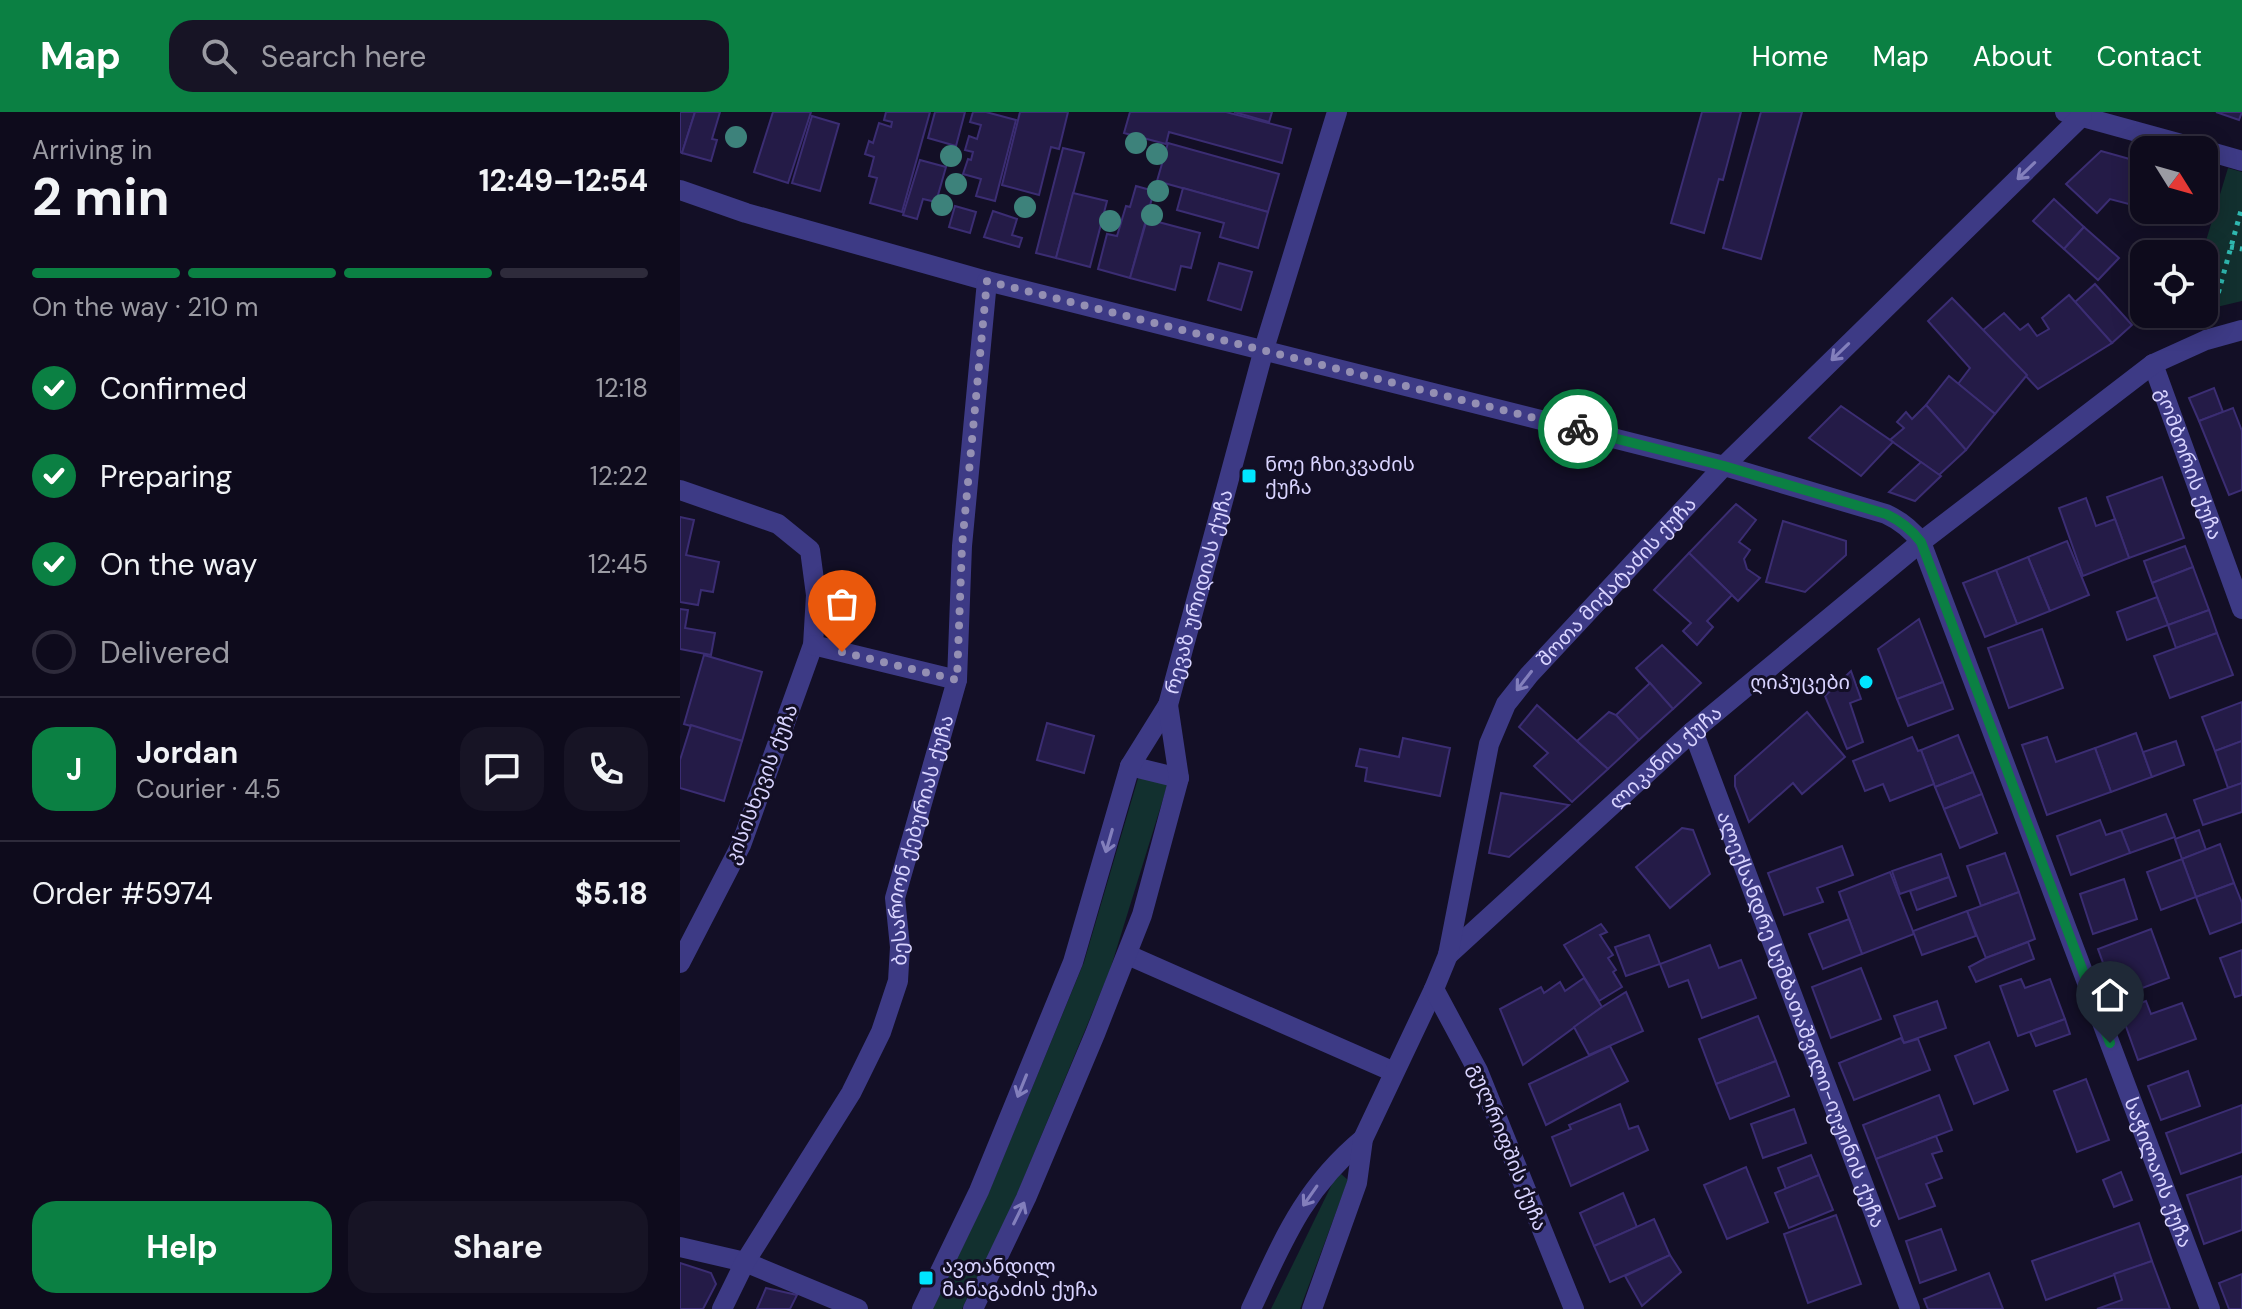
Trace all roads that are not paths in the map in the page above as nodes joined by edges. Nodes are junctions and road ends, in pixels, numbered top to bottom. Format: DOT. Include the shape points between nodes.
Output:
graph roads {
  1 [pos="1337,112"];
  2 [pos="2077,113"];
  3 [pos="2155,136"];
  4 [pos="2218,154"];
  5 [pos="2242,161"];
  6 [pos="680,190"];
  7 [pos="987,281"];
  8 [pos="2242,330"];
  9 [pos="1264,349"];
  10 [pos="2153,364"];
  11 [pos="1724,466"];
  12 [pos="680,490"];
  13 [pos="1921,542"];
  14 [pos="2242,609"];
  15 [pos="813,645"];
  16 [pos="957,680"];
  17 [pos="1168,705"];
  18 [pos="1693,731"];
  19 [pos="1130,766"];
  20 [pos="1179,778"];
  21 [pos="1128,955"];
  22 [pos="1448,955"];
  23 [pos="680,963"];
  24 [pos="1434,989"];
  25 [pos="1394,1072"];
  26 [pos="1363,1139"];
  27 [pos="680,1247"];
  28 [pos="745,1262"];
  29 [pos="722,1309"];
  30 [pos="858,1309"];
  31 [pos="922,1309"];
  32 [pos="973,1309"];
  33 [pos="1251,1309"];
  34 [pos="1312,1309"];
  35 [pos="1574,1309"];
  36 [pos="1910,1309"];
  37 [pos="2210,1309"];
  1 -- 9 [label="street, რევაზ ურიდიას ქუჩა"];
  2 -- 3 [label="street"];
  2 -- 11 [label="street, შოთა მიქატაძის ქუჩა, one-way"];
  4 -- 5 [label="street"];
  6 -- 7 [label="street"];
  7 -- 9 [label="street"];
  7 -- 16 [label="street, ბესარიონ ქებურიას ქუჩა" via="962,546"];
  8 -- 10 [label="street, ლიკანის ქუჩა"];
  9 -- 11 [label="street"];
  9 -- 17 [label="street, რევაზ ურიდიას ქუჩა"];
  10 -- 13 [label="street, ლიკანის ქუჩა"];
  10 -- 14 [label="street, გომბორის ქუჩა"];
  11 -- 13 [label="street" via="1886,514"];
  11 -- 22 [label="street, შოთა მიქატაძის ქუჩა, one-way" via="1506,704 1489,744"];
  12 -- 15 [label="street, კისისხევის ქუჩა" via="778,524 810,550 816,595"];
  13 -- 18 [label="street, ლიკანის ქუჩა"];
  13 -- 37 [label="street, საჭილაოს ქუჩა"];
  15 -- 16 [label="street"];
  15 -- 23 [label="street, კისისხევის ქუჩა" via="741,845"];
  16 -- 28 [label="street, ბესარიონ ქებურიას ქუჩა" via="895,898 898,981 881,1032 851,1093"];
  17 -- 19 [label="street, რევაზ ურიდიას ქუჩა"];
  17 -- 20 [label="street, რევაზ ურიდიას ქუჩა"];
  18 -- 22 [label="street, ლიკანის ქუჩა"];
  18 -- 36 [label="street, ალექსანდრე სუმბათაშვილი-იუჟინის ქუჩა"];
  19 -- 20 [label="street"];
  19 -- 31 [label="street, რევაზ ურიდიას ქუჩა, one-way" via="1073,962 979,1191"];
  20 -- 21 [label="street, რევაზ ურიდიას ქუჩა"];
  21 -- 25 [label="street"];
  32 -- 21 [label="street, რევაზ ურიდიას ქუჩა, one-way" via="1026,1198"];
  22 -- 24 [label="street, ლიკანის ქუჩა"];
  24 -- 25 [label="street, ლიკანის ქუჩა"];
  24 -- 35 [label="street, გულრიფშის ქუჩა" via="1478,1071"];
  25 -- 26 [label="street, ლიკანის ქუჩა"];
  26 -- 33 [label="street, one-way" via="1311,1192"];
  26 -- 34 [label="street, ლიკანის ქუჩა" via="1357,1183"];
  27 -- 28 [label="street"];
  28 -- 29 [label="street, ბესარიონ ქებურიას ქუჩა"];
  28 -- 30 [label="street"];
}
